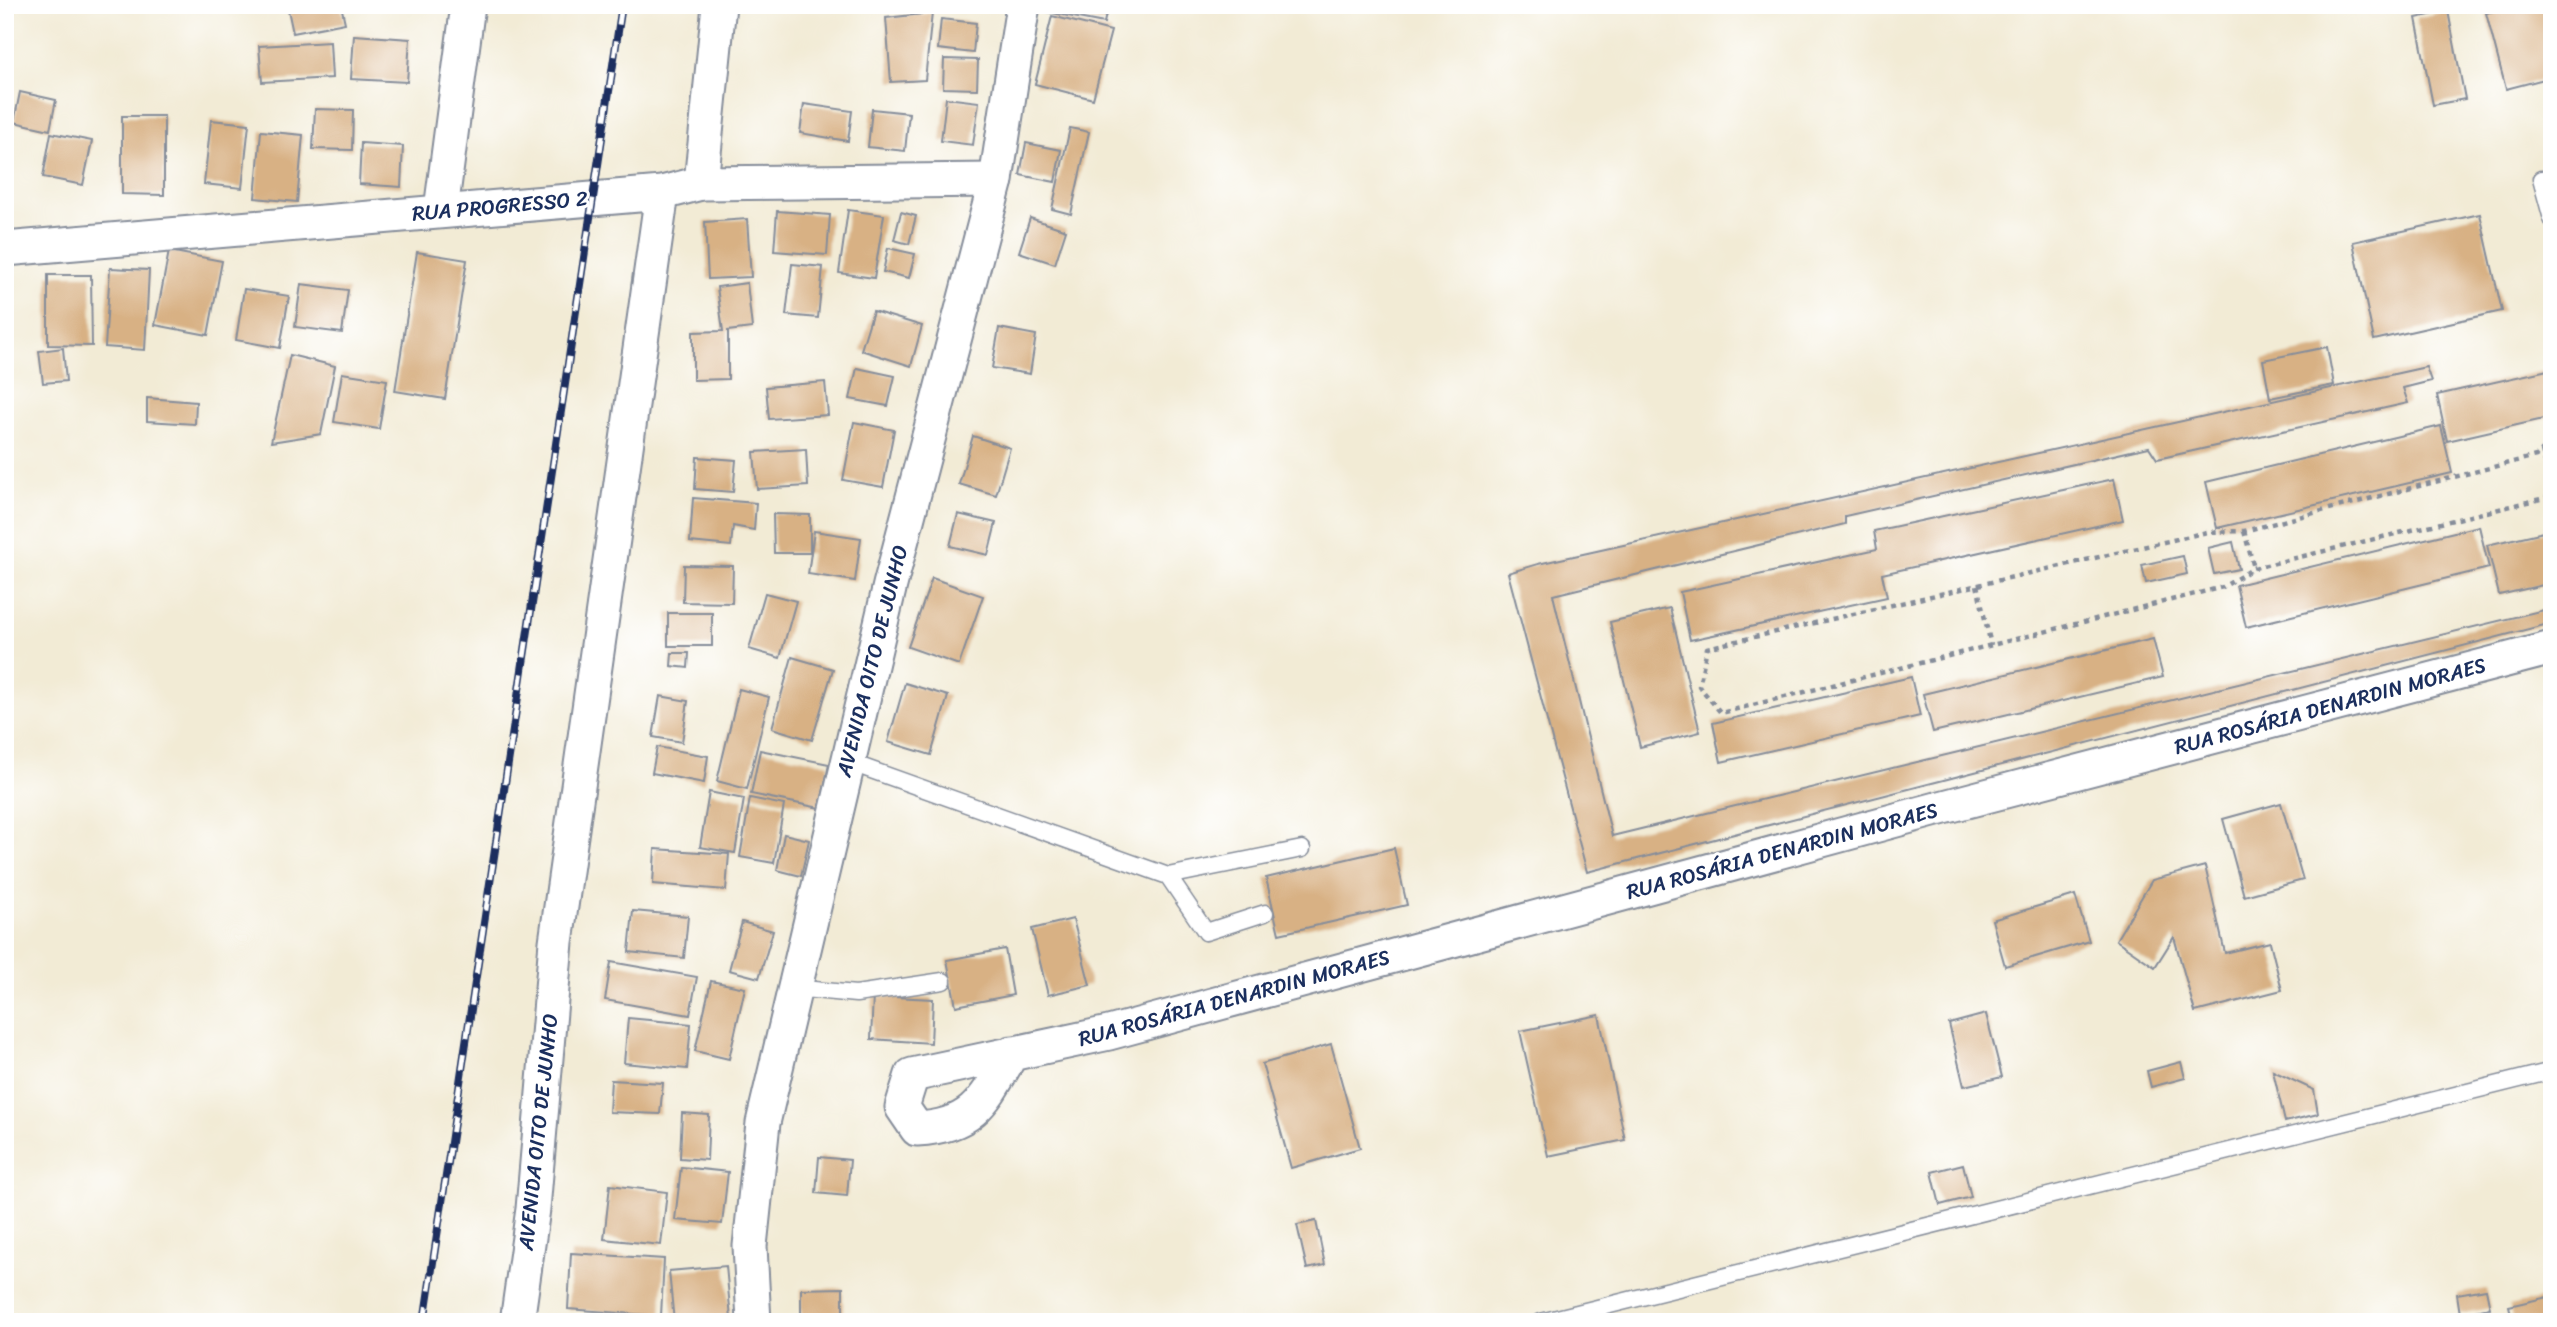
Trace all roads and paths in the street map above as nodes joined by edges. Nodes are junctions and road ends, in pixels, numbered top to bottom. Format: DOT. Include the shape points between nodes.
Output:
graph roads {
  1 [pos="468,5"];
  2 [pos="719,5"];
  3 [pos="1023,5"];
  4 [pos="2541,179"];
  5 [pos="996,180"];
  6 [pos="701,183"];
  7 [pos="662,192"];
  8 [pos="441,210"];
  9 [pos="2552,219"];
  10 [pos="5,248"];
  11 [pos="2552,442"];
  12 [pos="2542,451"];
  13 [pos="2552,489"];
  14 [pos="2552,501"];
  15 [pos="2244,531"];
  16 [pos="2254,568"];
  17 [pos="1977,585"];
  18 [pos="1991,645"];
  19 [pos="2552,648"];
  20 [pos="846,761"];
  21 [pos="1302,849"];
  22 [pos="1168,876"];
  23 [pos="1265,913"];
  24 [pos="943,981"];
  25 [pos="793,988"];
  26 [pos="1012,1053"];
  27 [pos="2552,1071"];
  28 [pos="517,1322"];
  29 [pos="754,1322"];
  30 [pos="1541,1322"];
  1 -- 8 [label="street"];
  2 -- 6 [label="street"];
  3 -- 5 [label="street, AVENIDA OITO DE JUNHO"];
  4 -- 9 [label="lane"];
  5 -- 6 [label="street, RUA PROGRESSO 2"];
  5 -- 20 [label="street, AVENIDA OITO DE JUNHO"];
  6 -- 7 [label="street, RUA PROGRESSO 2"];
  7 -- 8 [label="street, RUA PROGRESSO 2"];
  7 -- 28 [label="street, AVENIDA OITO DE JUNHO" via="556,942 533,1209"];
  8 -- 10 [label="street, RUA PROGRESSO 2"];
  11 -- 12 [label="path"];
  12 -- 13 [label="path"];
  12 -- 15 [label="path"];
  14 -- 16 [label="path" via="2549,497"];
  15 -- 16 [label="path"];
  15 -- 17 [label="path" via="2207,532"];
  16 -- 18 [label="path" via="2223,587"];
  17 -- 18 [label="path"];
  17 -- 18 [label="path" via="1707,648 1699,686 1721,713"];
  19 -- 26 [label="street, RUA ROSÁRIA DENARDIN MORAES" via="1123,1030"];
  20 -- 22 [label="lane"];
  20 -- 25 [label="street, AVENIDA OITO DE JUNHO"];
  21 -- 22 [label="lane"];
  22 -- 23 [label="lane" via="1206,932"];
  24 -- 25 [label="lane" via="856,994"];
  25 -- 29 [label="street, AVENIDA OITO DE JUNHO" via="763,1123 750,1246"];
  27 -- 30 [label="lane"];
}
